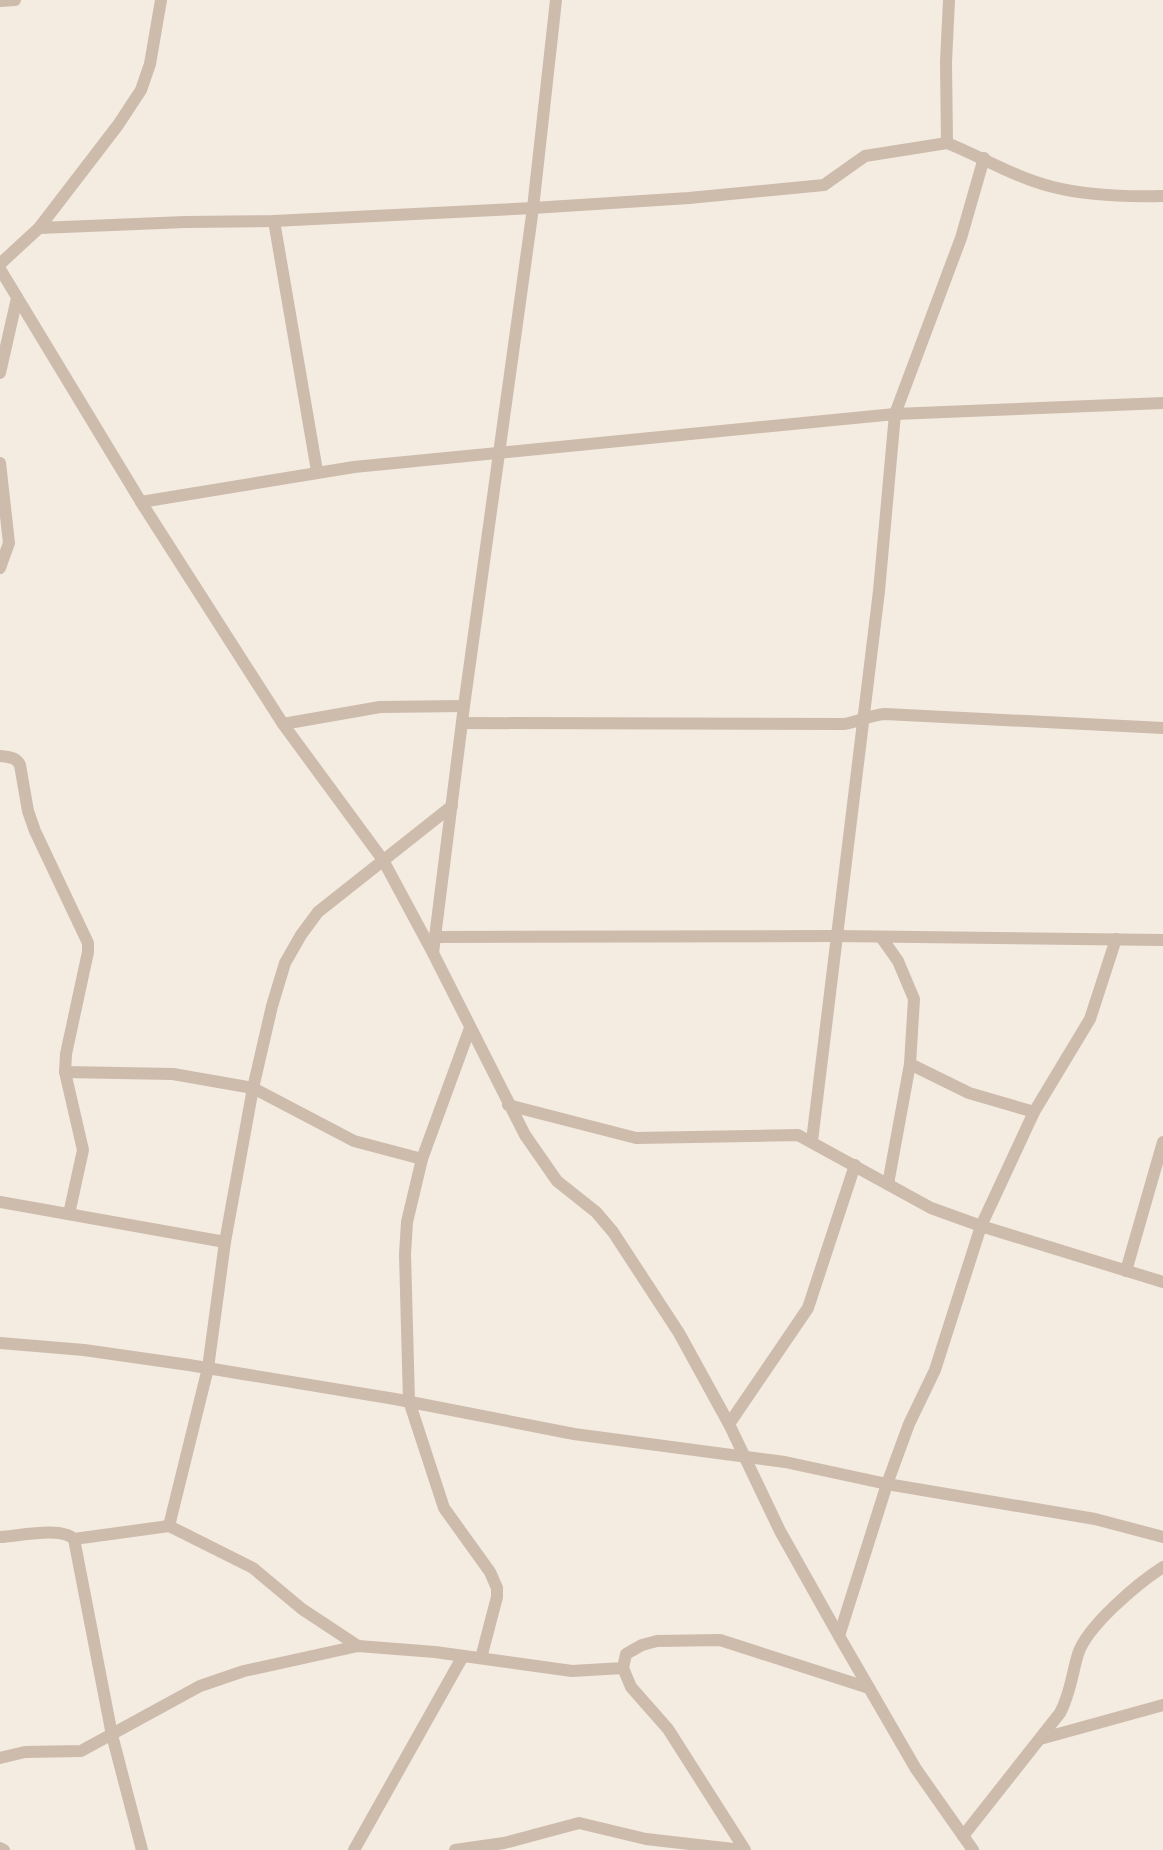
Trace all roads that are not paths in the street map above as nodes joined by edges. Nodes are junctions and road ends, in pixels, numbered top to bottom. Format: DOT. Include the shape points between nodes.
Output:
graph roads {
  1 [pos="15,0"];
  2 [pos="161,0"];
  3 [pos="556,0"];
  4 [pos="949,0"];
  5 [pos="0,1"];
  6 [pos="947,143"];
  7 [pos="984,158"];
  8 [pos="1163,196"];
  9 [pos="533,208"];
  10 [pos="274,221"];
  11 [pos="39,228"];
  12 [pos="0,264"];
  13 [pos="0,269"];
  14 [pos="17,298"];
  15 [pos="0,373"];
  16 [pos="1163,403"];
  17 [pos="895,414"];
  18 [pos="499,454"];
  19 [pos="0,464"];
  20 [pos="317,471"];
  21 [pos="141,502"];
  22 [pos="0,568"];
  23 [pos="464,706"];
  24 [pos="864,718"];
  25 [pos="462,723"];
  26 [pos="283,724"];
  27 [pos="1163,728"];
  28 [pos="0,756"];
  29 [pos="452,806"];
  30 [pos="383,860"];
  31 [pos="837,936"];
  32 [pos="881,936"];
  33 [pos="436,937"];
  34 [pos="1116,939"];
  35 [pos="1163,940"];
  36 [pos="433,953"];
  37 [pos="470,1028"];
  38 [pos="910,1064"];
  39 [pos="65,1072"];
  40 [pos="253,1088"];
  41 [pos="508,1105"];
  42 [pos="1034,1112"];
  43 [pos="812,1141"];
  44 [pos="1163,1142"];
  45 [pos="422,1159"];
  46 [pos="855,1165"];
  47 [pos="888,1184"];
  48 [pos="0,1202"];
  49 [pos="69,1214"];
  50 [pos="981,1226"];
  51 [pos="224,1242"];
  52 [pos="1126,1271"];
  53 [pos="1163,1282"];
  54 [pos="0,1343"];
  55 [pos="208,1368"];
  56 [pos="409,1401"];
  57 [pos="729,1424"];
  58 [pos="744,1455"];
  59 [pos="886,1484"];
  60 [pos="169,1526"];
  61 [pos="1163,1537"];
  62 [pos="0,1538"];
  63 [pos="74,1539"];
  64 [pos="1163,1566"];
  65 [pos="838,1636"];
  66 [pos="358,1646"];
  67 [pos="463,1656"];
  68 [pos="480,1658"];
  69 [pos="622,1668"];
  70 [pos="869,1688"];
  71 [pos="1163,1705"];
  72 [pos="112,1735"];
  73 [pos="1040,1739"];
  74 [pos="0,1758"];
  75 [pos="963,1836"];
  76 [pos="504,1846"];
  77 [pos="0,1848"];
  78 [pos="4,1850"];
  79 [pos="142,1850"];
  80 [pos="354,1850"];
  81 [pos="455,1850"];
  82 [pos="743,1850"];
  83 [pos="973,1850"];
  1 -- 5 [label="street"];
  2 -- 11 [label="street" via="150,64 140,90 118,125"];
  3 -- 9 [label="street"];
  4 -- 6 [label="street"];
  6 -- 7 [label="street"];
  6 -- 9 [label="street" via="865,156 824,185"];
  7 -- 8 [label="street" via="1052,187 1094,195"];
  7 -- 17 [label="street" via="961,238"];
  9 -- 10 [label="street"];
  9 -- 18 [label="street"];
  10 -- 11 [label="street"];
  10 -- 20 [label="street"];
  11 -- 12 [label="street"];
  13 -- 14 [label="street"];
  14 -- 15 [label="street"];
  14 -- 21 [label="street"];
  16 -- 17 [label="street"];
  17 -- 18 [label="street"];
  17 -- 24 [label="street"];
  18 -- 20 [label="street"];
  18 -- 23 [label="street"];
  19 -- 22 [label="street" via="9,543"];
  20 -- 21 [label="street"];
  21 -- 26 [label="street"];
  23 -- 25 [label="street"];
  23 -- 26 [label="street" via="380,707"];
  24 -- 25 [label="street" via="844,724"];
  24 -- 27 [label="street" via="885,714"];
  24 -- 31 [label="street"];
  25 -- 29 [label="street"];
  26 -- 30 [label="street"];
  28 -- 39 [label="street" via="18,761 32,824 88,943"];
  29 -- 30 [label="street"];
  29 -- 33 [label="street"];
  30 -- 36 [label="street"];
  30 -- 40 [label="street" via="318,912 300,935 285,963"];
  31 -- 32 [label="street"];
  31 -- 33 [label="street"];
  31 -- 43 [label="street"];
  32 -- 34 [label="street"];
  32 -- 38 [label="street" via="912,990"];
  33 -- 36 [label="street"];
  34 -- 35 [label="street"];
  34 -- 42 [label="street" via="1090,1019"];
  36 -- 37 [label="street"];
  37 -- 41 [label="street"];
  37 -- 45 [label="street"];
  38 -- 42 [label="street" via="969,1093"];
  38 -- 47 [label="street"];
  39 -- 40 [label="street" via="173,1074"];
  39 -- 49 [label="street" via="83,1150"];
  40 -- 45 [label="street" via="354,1141"];
  40 -- 51 [label="street"];
  41 -- 43 [label="street" via="636,1138 787,1133"];
  41 -- 57 [label="street" via="557,1181 596,1212 613,1232 680,1333"];
  42 -- 50 [label="street"];
  43 -- 46 [label="street"];
  44 -- 52 [label="street"];
  45 -- 56 [label="street" via="407,1222 405,1254"];
  46 -- 47 [label="street"];
  46 -- 57 [label="street" via="808,1308"];
  47 -- 50 [label="street" via="931,1208"];
  48 -- 49 [label="street"];
  49 -- 51 [label="street"];
  50 -- 52 [label="street"];
  50 -- 59 [label="street" via="936,1370 909,1424"];
  51 -- 55 [label="street"];
  52 -- 53 [label="street"];
  54 -- 55 [label="street" via="84,1350"];
  55 -- 56 [label="street"];
  55 -- 60 [label="street"];
  56 -- 58 [label="street" via="574,1434"];
  56 -- 68 [label="street" via="444,1508 490,1572 496,1588 497,1597"];
  57 -- 58 [label="street"];
  58 -- 59 [label="street"];
  58 -- 65 [label="street" via="780,1531"];
  59 -- 61 [label="street" via="1095,1519"];
  59 -- 65 [label="street"];
  60 -- 63 [label="street"];
  60 -- 66 [label="street" via="253,1568 302,1609"];
  62 -- 63 [label="street" via="59,1532 70,1534"];
  63 -- 72 [label="street"];
  64 -- 73 [label="street" via="1086,1637 1078,1653 1066,1702"];
  65 -- 70 [label="street"];
  66 -- 67 [label="street"];
  66 -- 72 [label="street" via="244,1671 200,1686"];
  67 -- 68 [label="street"];
  67 -- 80 [label="street"];
  68 -- 69 [label="street" via="572,1672"];
  69 -- 70 [label="street" via="626,1654 642,1645 657,1641 720,1640"];
  69 -- 82 [label="street" via="631,1687 668,1729"];
  70 -- 75 [label="street" via="916,1769"];
  71 -- 73 [label="street"];
  72 -- 74 [label="street" via="73,1753 25,1752"];
  72 -- 79 [label="street"];
  73 -- 75 [label="street"];
  75 -- 83 [label="street"];
  76 -- 81 [label="street"];
  76 -- 82 [label="street" via="579,1823 646,1839"];
  77 -- 78 [label="street"];
}
